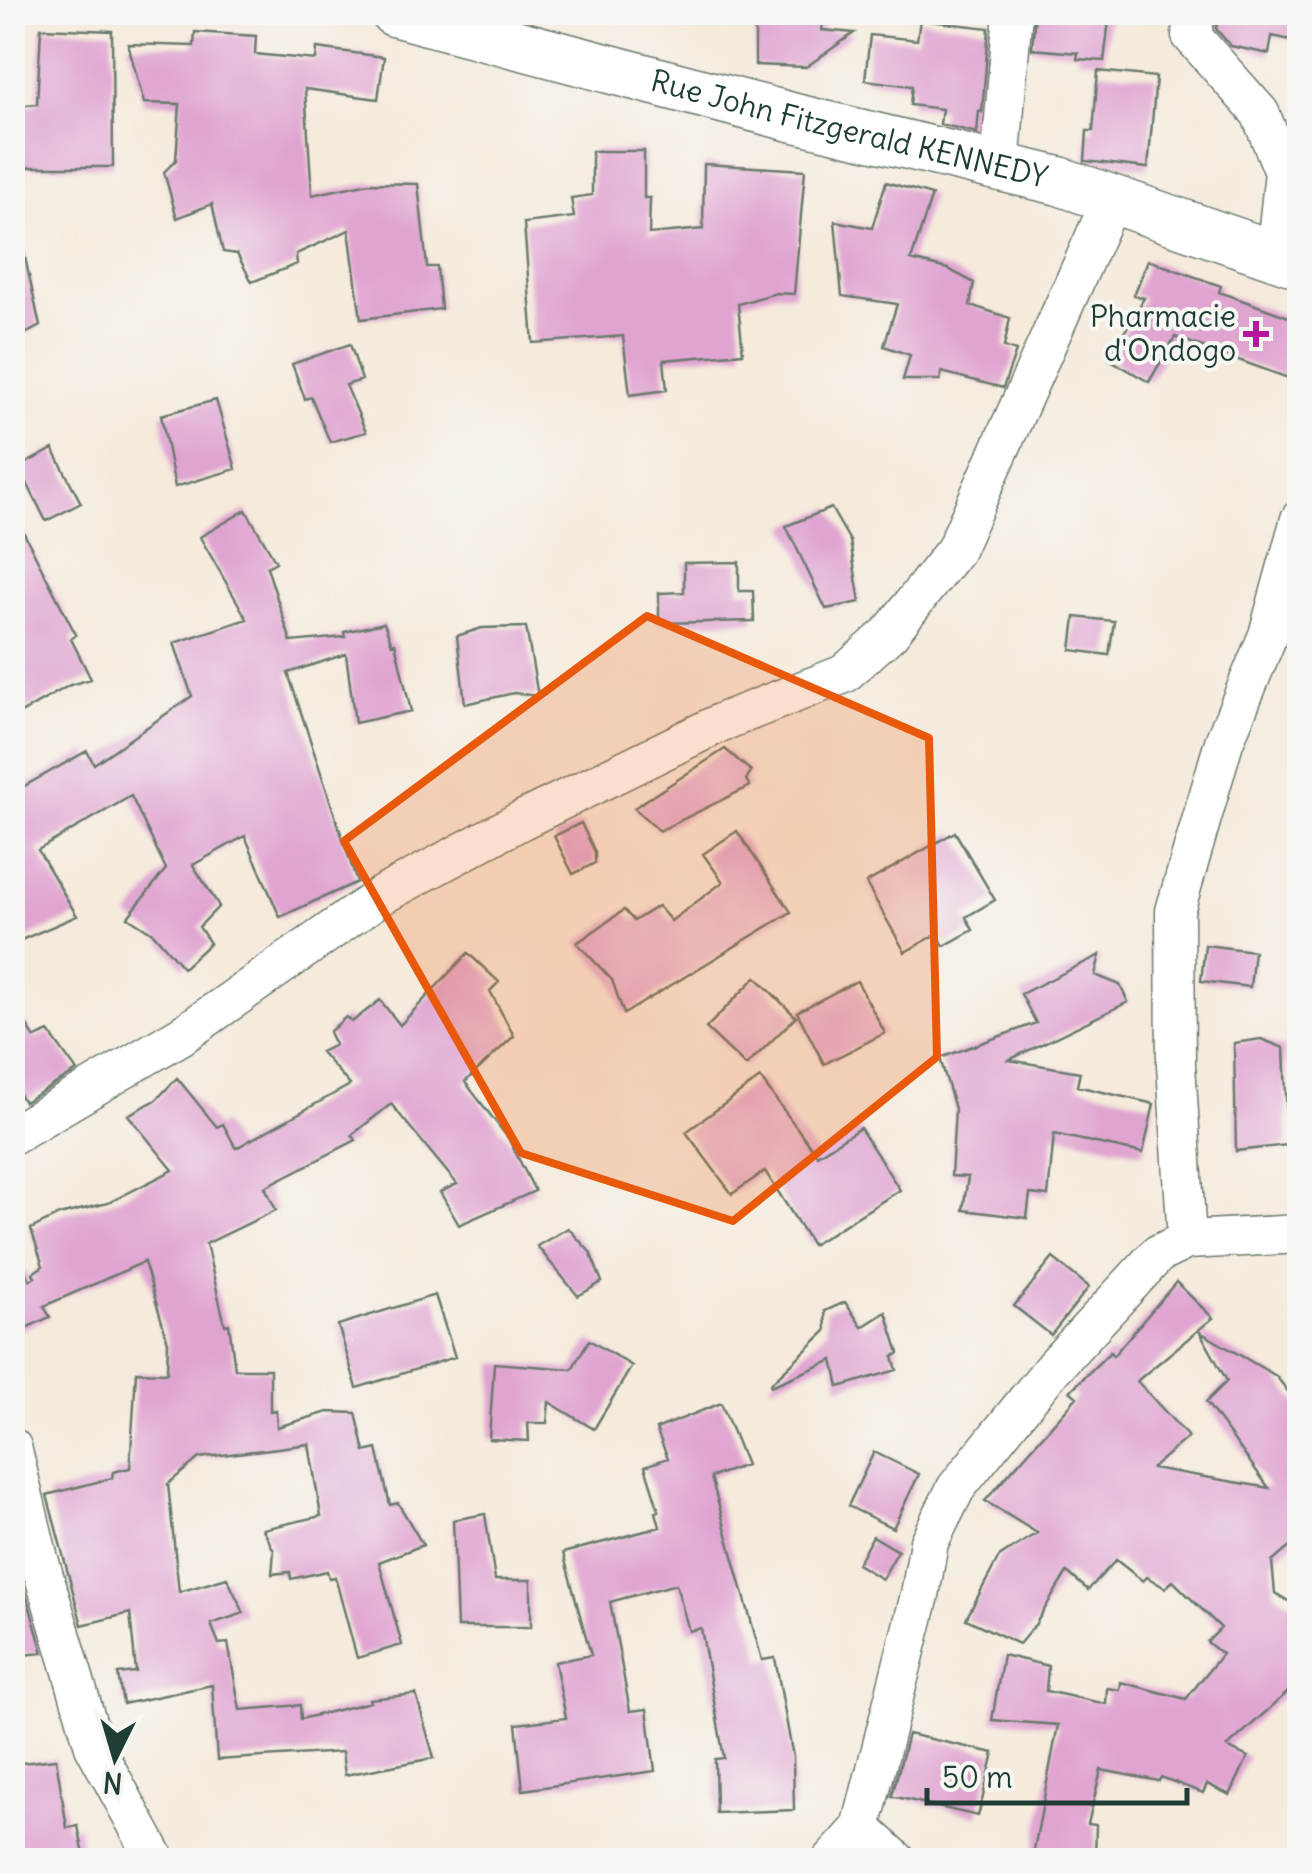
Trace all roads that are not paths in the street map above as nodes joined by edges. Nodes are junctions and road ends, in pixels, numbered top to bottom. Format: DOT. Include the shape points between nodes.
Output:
graph roads {
  1 [pos="394,12"];
  2 [pos="1013,12"];
  3 [pos="1196,12"];
  4 [pos="1000,166"];
  5 [pos="1112,198"];
  6 [pos="1287,259"];
  7 [pos="1300,518"];
  8 [pos="12,1135"];
  9 [pos="1300,1234"];
  10 [pos="1187,1240"];
  11 [pos="12,1447"];
  12 [pos="861,1828"];
  13 [pos="156,1860"];
  14 [pos="832,1860"];
  15 [pos="896,1860"];
  1 -- 4 [label="street, Rue John Fitzgerald KENNEDY"];
  2 -- 4 [label="street"];
  3 -- 6 [label="street" via="1191,36 1260,113 1284,172"];
  4 -- 5 [label="street, Rue John Fitzgerald KENNEDY"];
  5 -- 6 [label="street, Rue John Fitzgerald KENNEDY"];
  5 -- 8 [label="street" via="955,550 890,633 844,674 705,730 382,895 182,1035"];
  7 -- 10 [label="street" via="1175,911"];
  9 -- 10 [label="street"];
  10 -- 12 [label="street" via="1158,1254 1107,1308 956,1488 929,1542"];
  11 -- 13 [label="street" via="94,1746"];
  12 -- 14 [label="street"];
  12 -- 15 [label="street"];
}
